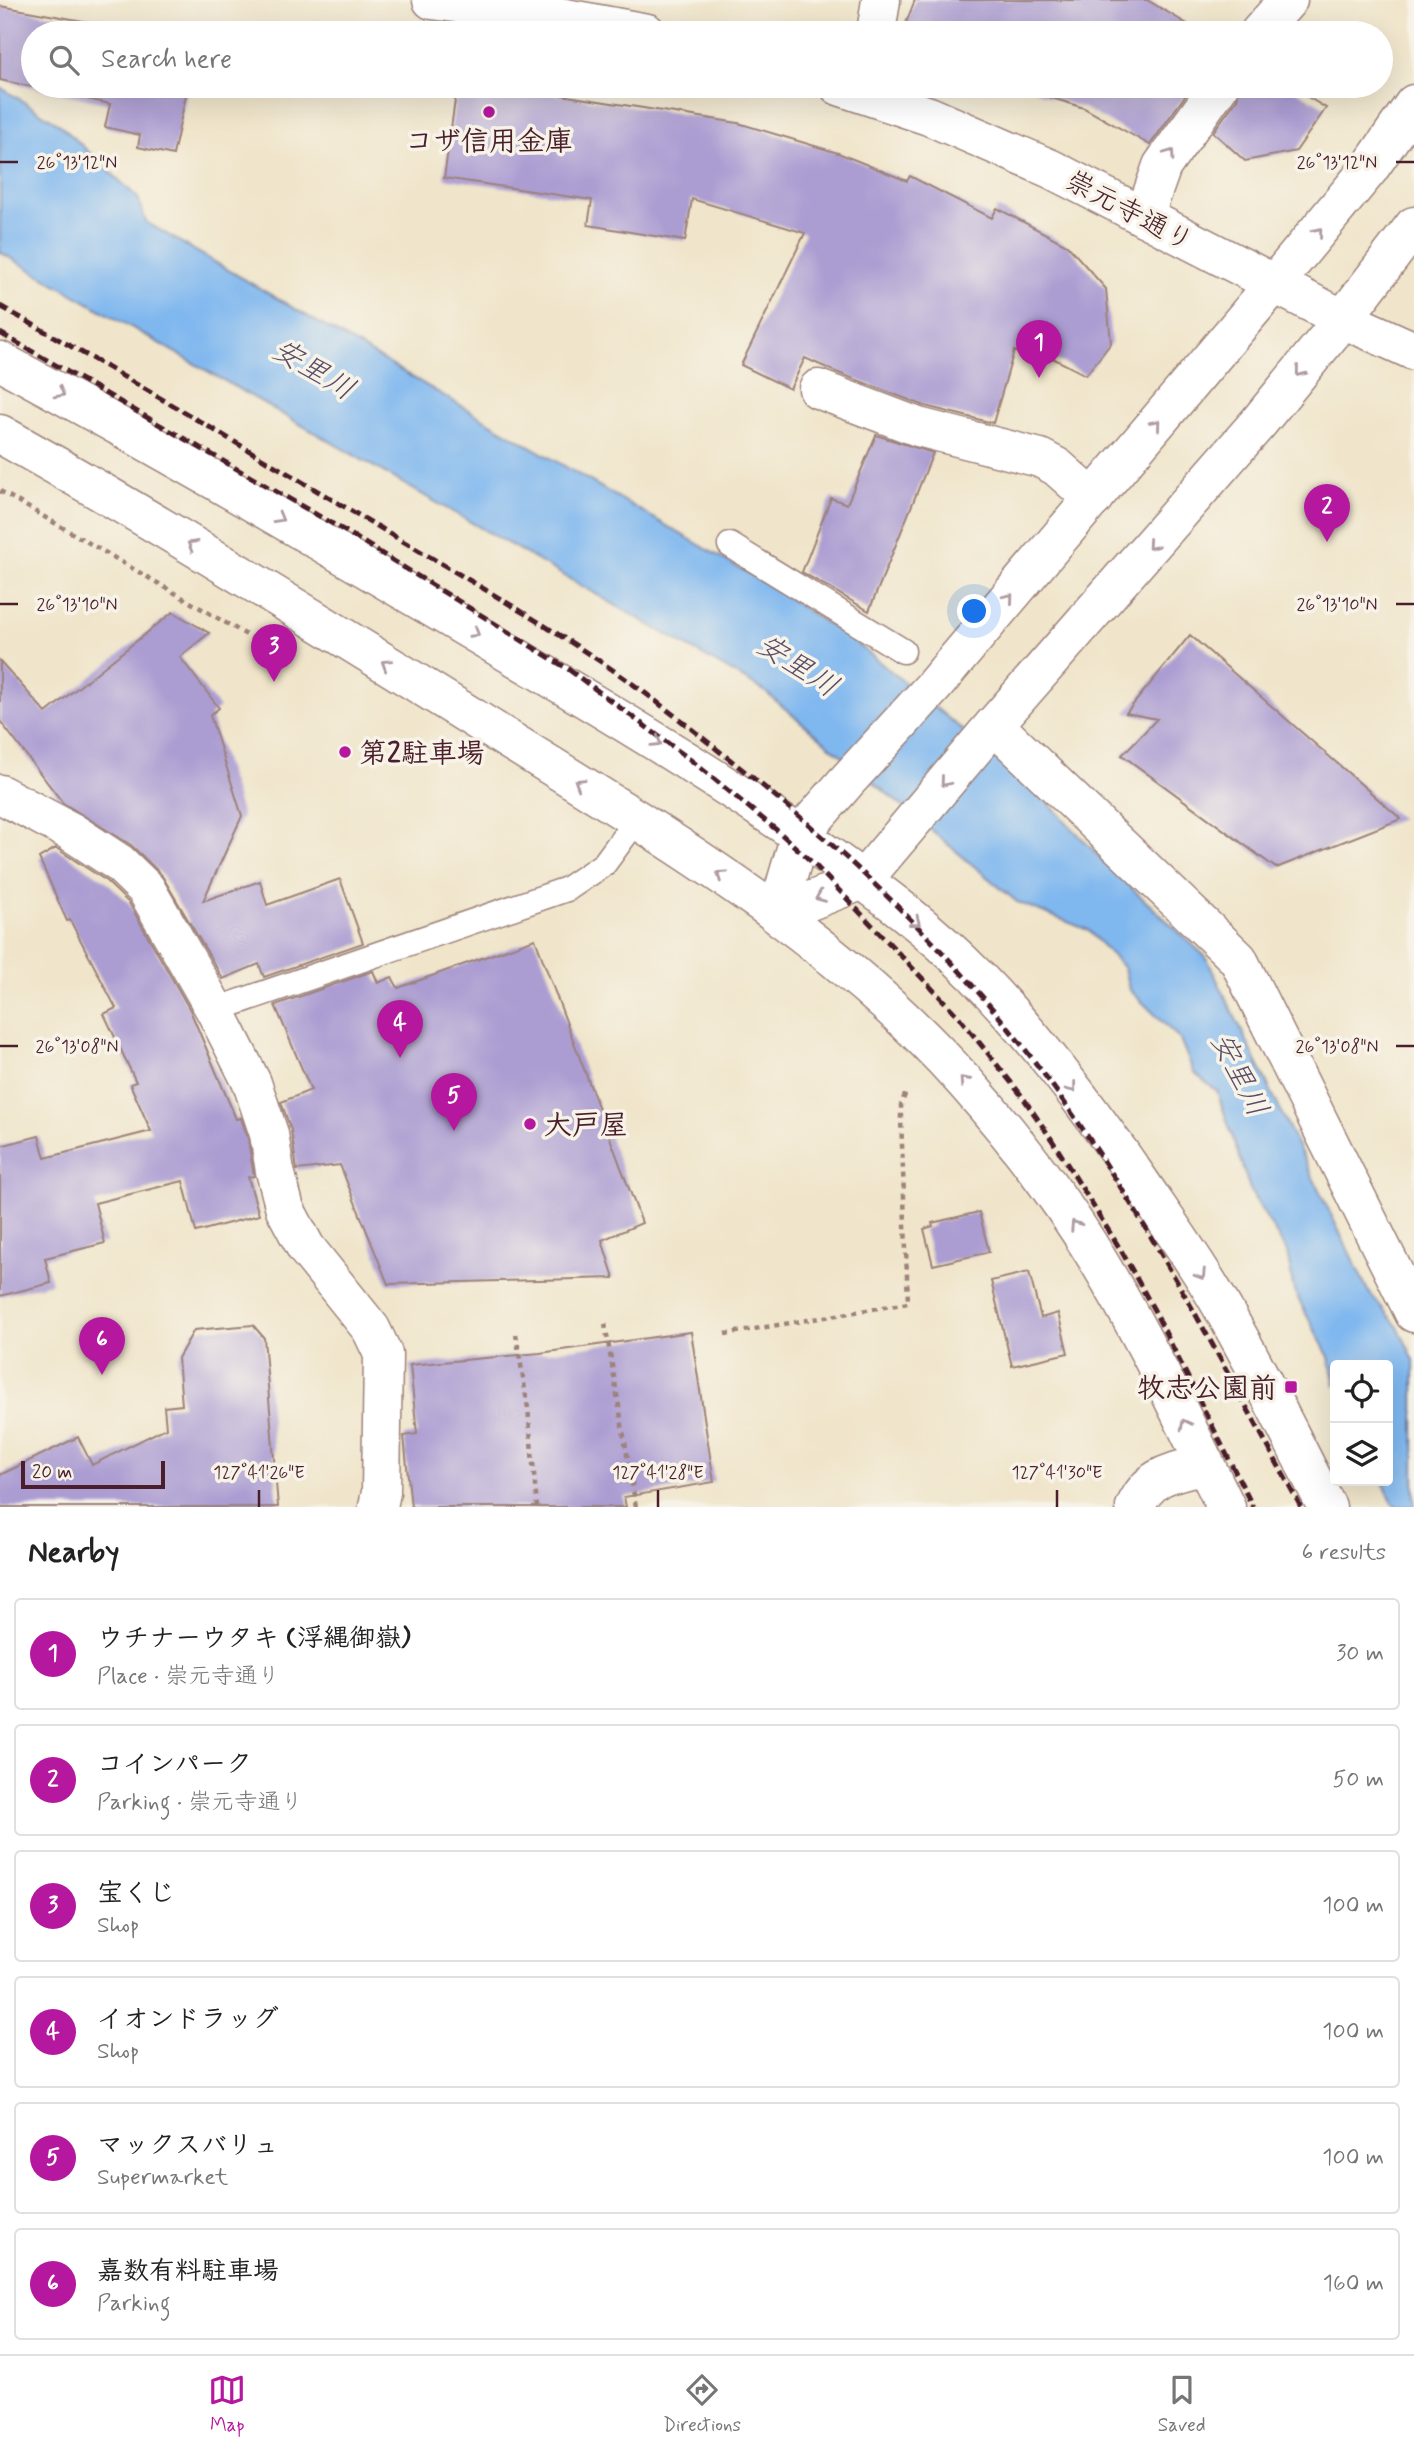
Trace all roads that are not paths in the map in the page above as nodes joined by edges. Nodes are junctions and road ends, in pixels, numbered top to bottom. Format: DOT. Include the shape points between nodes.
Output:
graph roads {
  1 [pos="432,0"];
  2 [pos="881,0"];
  3 [pos="1288,0"];
  4 [pos="555,8"];
  5 [pos="603,21"];
  6 [pos="878,21"];
  7 [pos="1270,21"];
  8 [pos="880,98"];
  9 [pos="1210,98"];
  10 [pos="1414,104"];
  11 [pos="1144,217"];
  12 [pos="1414,226"];
  13 [pos="1274,284"];
  14 [pos="1343,319"];
  15 [pos="1414,351"];
  16 [pos="0,361"];
  17 [pos="818,389"];
  18 [pos="0,435"];
  19 [pos="1093,499"];
  20 [pos="730,545"];
  21 [pos="903,651"];
  22 [pos="991,729"];
  23 [pos="0,794"];
  24 [pos="637,819"];
  25 [pos="800,835"];
  26 [pos="863,880"];
  27 [pos="777,914"];
  28 [pos="215,1010"];
  29 [pos="1414,1313"];
  30 [pos="1205,1464"];
  31 [pos="378,1507"];
  32 [pos="1135,1507"];
  33 [pos="1226,1507"];
  34 [pos="1327,1507"];
  1 -- 4 [label="street"];
  2 -- 6 [label="street"];
  3 -- 7 [label="street"];
  4 -- 5 [label="street"];
  8 -- 11 [label="street, 崇元寺通り" via="992,142"];
  11 -- 9 [label="street, one-way" via="1162,166"];
  13 -- 10 [label="street, one-way" via="1369,169"];
  11 -- 13 [label="street, 崇元寺通り"];
  12 -- 14 [label="street"];
  13 -- 14 [label="street, 崇元寺通り"];
  19 -- 13 [label="street, one-way"];
  14 -- 15 [label="street, 崇元寺通り"];
  14 -- 22 [label="street, one-way"];
  16 -- 25 [label="street, one-way" via="599,706"];
  17 -- 19 [label="street" via="918,427 1040,458 1058,467"];
  24 -- 18 [label="street, one-way" via="235,571"];
  25 -- 19 [label="street, one-way"];
  20 -- 21 [label="lane"];
  22 -- 26 [label="street, one-way"];
  22 -- 29 [label="street" via="1238,959"];
  23 -- 28 [label="street" via="119,863 145,889"];
  27 -- 24 [label="street, one-way"];
  24 -- 28 [label="lane" via="604,864 567,889"];
  25 -- 26 [label="street"];
  25 -- 27 [label="street"];
  26 -- 27 [label="street, one-way"];
  26 -- 34 [label="street, one-way" via="976,976 1098,1121 1230,1320"];
  30 -- 27 [label="street, one-way" via="1099,1262 1052,1189 925,1040"];
  28 -- 31 [label="street" via="252,1083 269,1134 285,1209 306,1248 371,1329 383,1354"];
  30 -- 32 [label="street" via="1164,1475 1143,1490"];
  30 -- 33 [label="street"];
}
